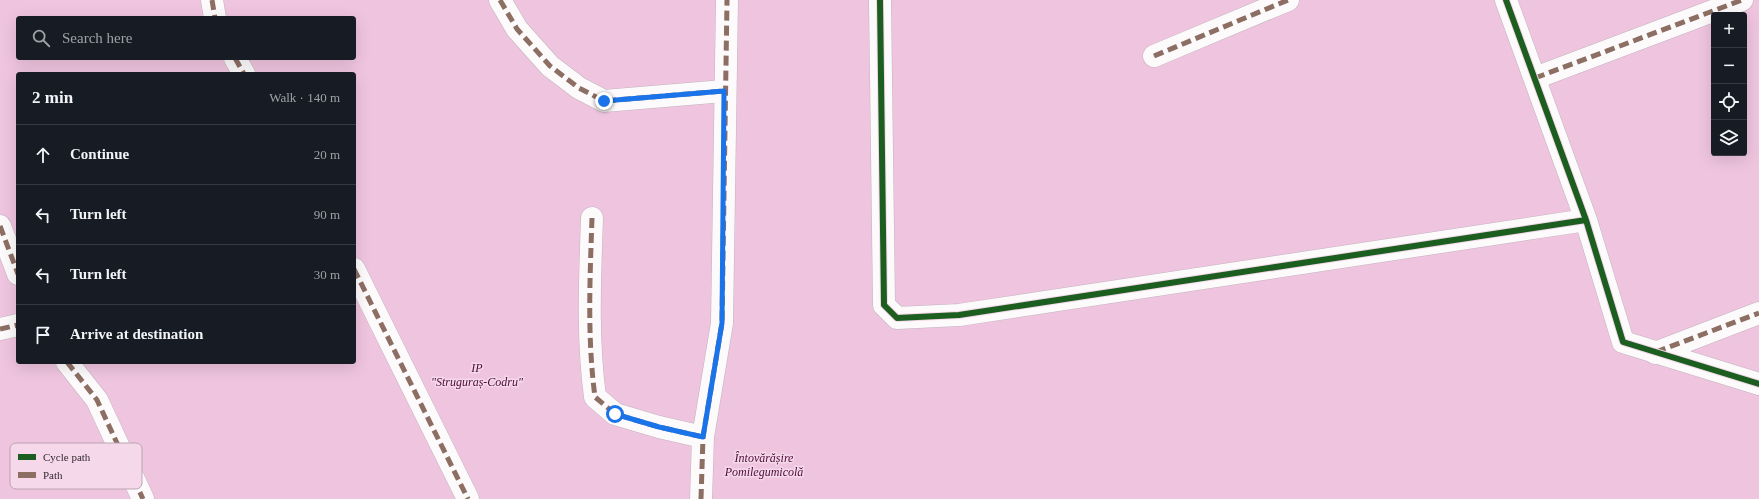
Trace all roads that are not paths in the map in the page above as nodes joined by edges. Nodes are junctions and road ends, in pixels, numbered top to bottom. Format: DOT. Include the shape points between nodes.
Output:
graph roads {
  1 [pos="212,0"];
  2 [pos="500,0"];
  3 [pos="727,0"];
  4 [pos="880,0"];
  5 [pos="1288,0"];
  6 [pos="1506,0"];
  7 [pos="1742,0"];
  8 [pos="215,16"];
  9 [pos="1154,56"];
  10 [pos="236,60"];
  11 [pos="243,72"];
  12 [pos="1536,78"];
  13 [pos="724,91"];
  14 [pos="592,218"];
  15 [pos="1586,220"];
  16 [pos="0,226"];
  17 [pos="16,269"];
  18 [pos="356,274"];
  19 [pos="1759,313"];
  20 [pos="16,326"];
  21 [pos="0,330"];
  22 [pos="1655,352"];
  23 [pos="69,364"];
  24 [pos="1759,384"];
  25 [pos="703,437"];
  26 [pos="117,443"];
  27 [pos="139,489"];
  28 [pos="144,499"];
  29 [pos="468,499"];
  30 [pos="701,499"];
  1 -- 8 [label="street"];
  2 -- 13 [label="street" via="517,29 550,66 579,88 604,101"];
  3 -- 13 [label="street"];
  4 -- 15 [label="street" via="884,305 897,318 959,315"];
  5 -- 9 [label="street"];
  6 -- 12 [label="street"];
  7 -- 12 [label="street"];
  10 -- 11 [label="street"];
  12 -- 15 [label="street"];
  13 -- 25 [label="street" via="722,323"];
  14 -- 25 [label="street" via="589,299 590,353 595,396 615,414"];
  15 -- 22 [label="street" via="1622,342"];
  16 -- 17 [label="street"];
  18 -- 29 [label="street"];
  19 -- 22 [label="street"];
  20 -- 21 [label="street"];
  22 -- 24 [label="street"];
  23 -- 26 [label="street" via="97,400"];
  25 -- 30 [label="street"];
  27 -- 28 [label="street"];
}
